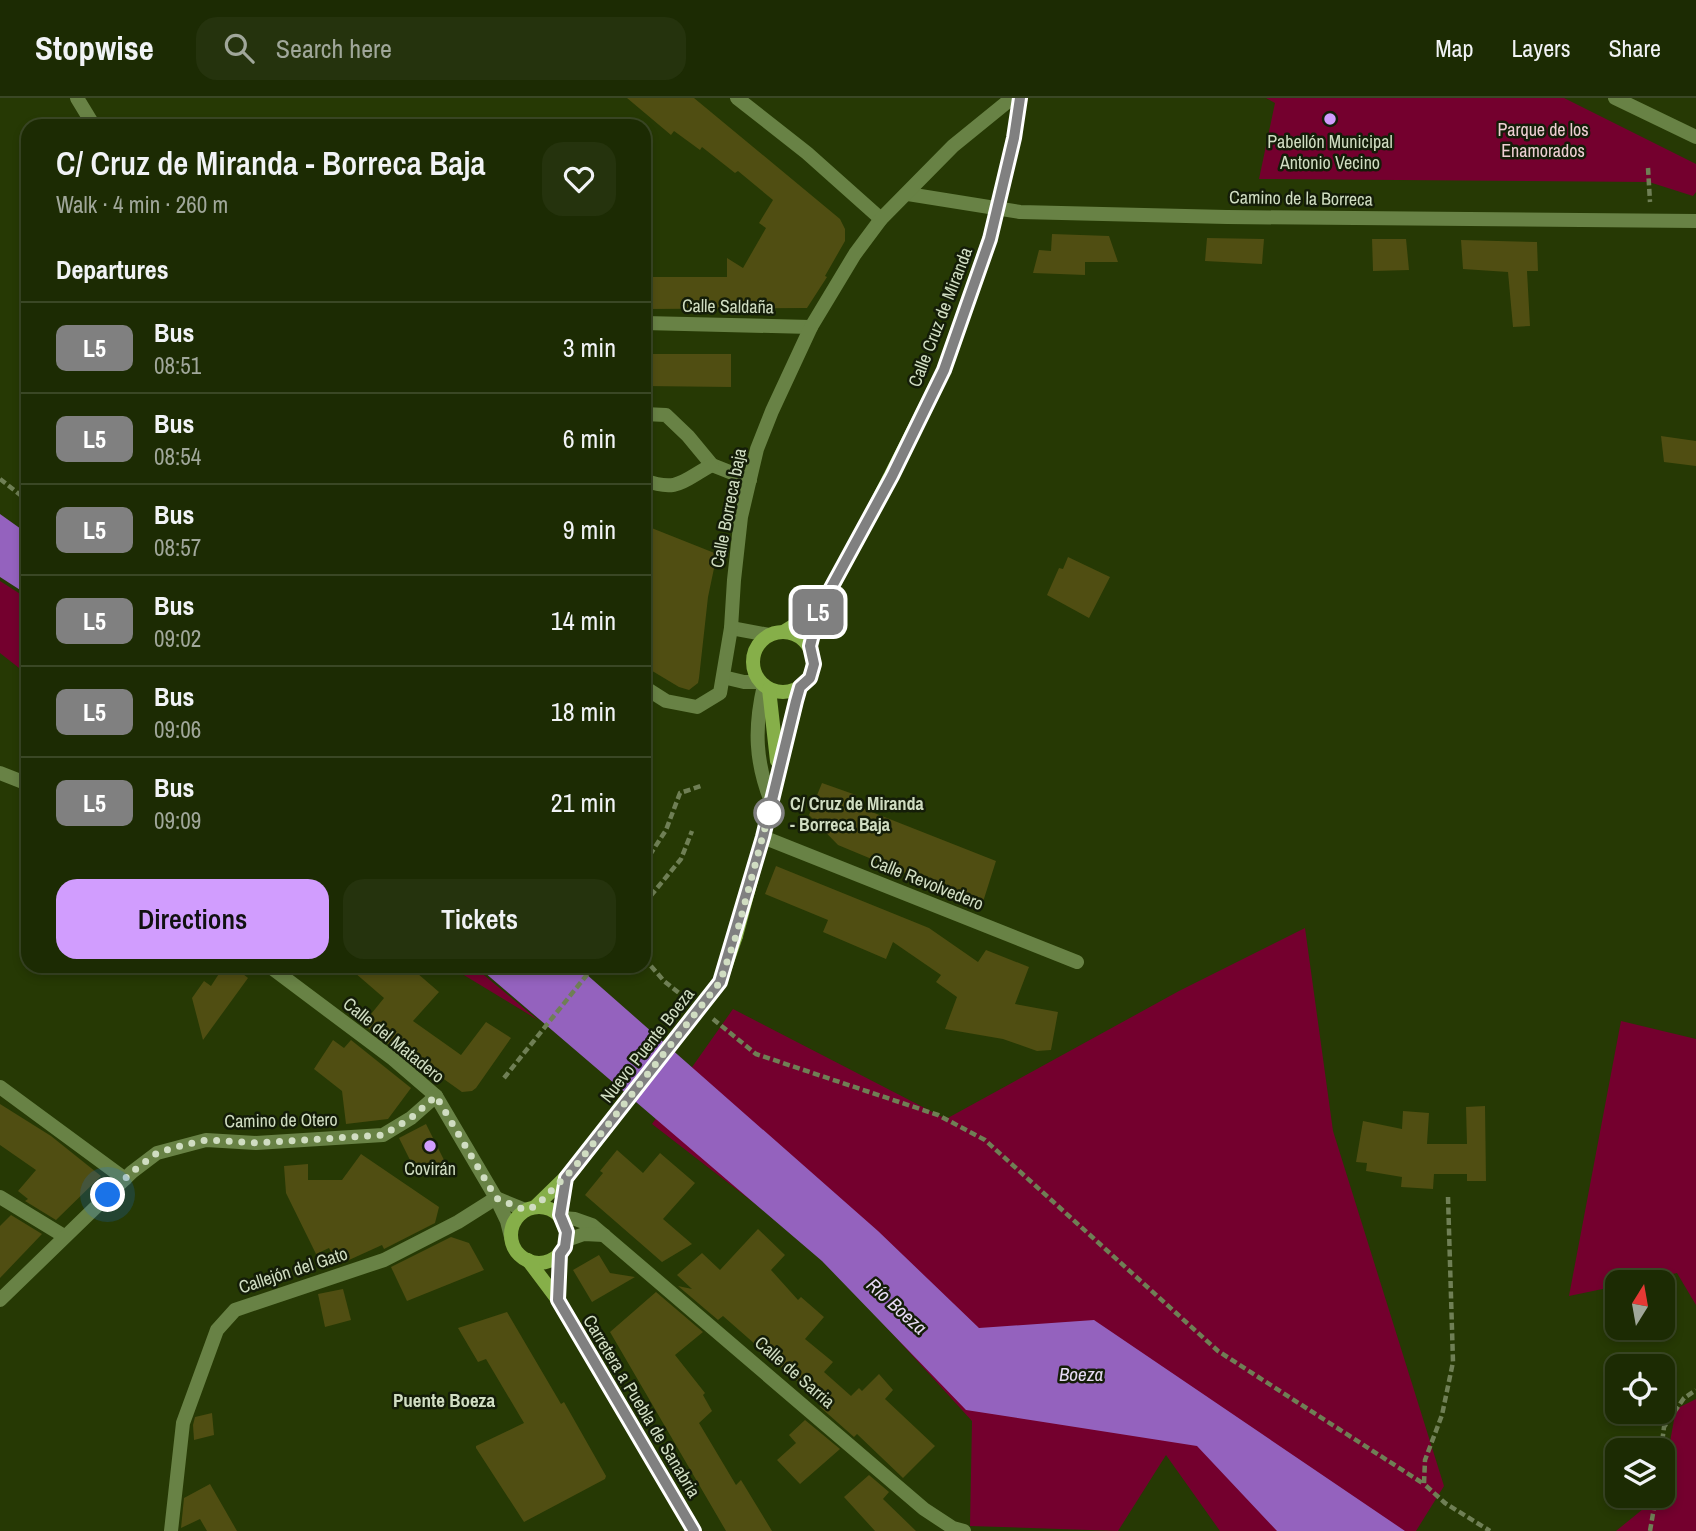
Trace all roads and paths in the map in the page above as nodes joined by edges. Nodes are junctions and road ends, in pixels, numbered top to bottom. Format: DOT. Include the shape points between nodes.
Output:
graph roads {
  1 [pos="77,98"];
  2 [pos="737,98"];
  3 [pos="1012,98"];
  4 [pos="1020,98"];
  5 [pos="1615,98"];
  6 [pos="90,119"];
  7 [pos="1695,134"];
  8 [pos="1648,168"];
  9 [pos="908,194"];
  10 [pos="881,219"];
  11 [pos="1652,220"];
  12 [pos="1696,221"];
  13 [pos="651,323"];
  14 [pos="811,327"];
  15 [pos="651,414"];
  16 [pos="712,466"];
  17 [pos="0,479"];
  18 [pos="750,480"];
  19 [pos="651,483"];
  20 [pos="21,496"];
  21 [pos="819,610"];
  22 [pos="731,628"];
  23 [pos="785,631"];
  24 [pos="769,635"];
  25 [pos="810,646"];
  26 [pos="723,677"];
  27 [pos="764,685"];
  28 [pos="800,687"];
  29 [pos="651,691"];
  30 [pos="778,772"];
  31 [pos="0,773"];
  32 [pos="21,782"];
  33 [pos="701,786"];
  34 [pos="772,804"];
  35 [pos="692,831"];
  36 [pos="763,837"];
  37 [pos="651,853"];
  38 [pos="651,895"];
  39 [pos="1076,962"];
  40 [pos="651,966"];
  41 [pos="278,973"];
  42 [pos="588,973"];
  43 [pos="685,997"];
  44 [pos="705,1013"];
  45 [pos="504,1077"];
  46 [pos="0,1087"];
  47 [pos="436,1096"];
  48 [pos="570,1173"];
  49 [pos="125,1179"];
  50 [pos="0,1197"];
  51 [pos="496,1198"];
  52 [pos="1448,1198"];
  53 [pos="531,1208"];
  54 [pos="561,1216"];
  55 [pos="604,1235"];
  56 [pos="64,1236"];
  57 [pos="511,1237"];
  58 [pos="567,1240"];
  59 [pos="560,1254"];
  60 [pos="528,1261"];
  61 [pos="0,1300"];
  62 [pos="558,1300"];
  63 [pos="1696,1390"];
  64 [pos="1663,1438"];
  65 [pos="1424,1484"];
  66 [pos="1654,1508"];
  67 [pos="171,1531"];
  68 [pos="694,1531"];
  69 [pos="964,1531"];
  70 [pos="1490,1531"];
  71 [pos="1650,1531"];
  1 -- 6 [label="street"];
  2 -- 10 [label="street"];
  3 -- 9 [label="street, Calle Borreca baja" via="953,146"];
  4 -- 21 [label="street, Calle Cruz de Miranda, bridge" via="990,239 944,370"];
  5 -- 7 [label="street"];
  8 -- 11 [label="path"];
  9 -- 10 [label="street, Calle Borreca baja"];
  9 -- 11 [label="street, Camino de la Borreca" via="1020,212"];
  10 -- 14 [label="street, Calle Borreca baja"];
  11 -- 12 [label="street, Camino de la Borreca"];
  13 -- 14 [label="street, Calle Saldaña"];
  14 -- 18 [label="street, Calle Borreca baja" via="772,411"];
  15 -- 16 [label="street" via="666,415"];
  16 -- 18 [label="street"];
  16 -- 19 [label="street" via="682,484 662,487"];
  17 -- 20 [label="path"];
  18 -- 22 [label="street, Calle Borreca baja" via="741,517"];
  21 -- 23 [label="street, Calle Cruz de Miranda"];
  21 -- 25 [label="street, Calle Cruz de Miranda"];
  22 -- 24 [label="street"];
  22 -- 26 [label="street, Calle Borreca baja"];
  23 -- 24 [label="street"];
  23 -- 25 [label="street"];
  24 -- 27 [label="street" via="757,646 752,660"];
  25 -- 28 [label="street" via="814,664 810,678"];
  26 -- 27 [label="street"];
  26 -- 29 [label="street, Calle Borreca baja" via="720,693 697,707 666,701"];
  27 -- 28 [label="street" via="784,692"];
  27 -- 30 [label="street"];
  27 -- 34 [label="street" via="757,715 758,749 761,778"];
  28 -- 30 [label="street"];
  30 -- 34 [label="street"];
  31 -- 32 [label="street"];
  33 -- 37 [label="path" via="680,793"];
  34 -- 36 [label="street"];
  35 -- 38 [label="path" via="681,859"];
  36 -- 39 [label="street, Calle Revolvedero"];
  36 -- 48 [label="street, Nuevo Puente Boeza, bridge" via="720,982"];
  40 -- 43 [label="path"];
  41 -- 47 [label="street, Calle del Matadero"];
  42 -- 45 [label="path"];
  44 -- 65 [label="path" via="756,1054 937,1115 985,1140 1218,1351"];
  46 -- 49 [label="street"];
  47 -- 49 [label="street, Camino de Otero" via="383,1135 257,1143 206,1140 157,1153"];
  47 -- 51 [label="street, Calle del Matadero"];
  48 -- 53 [label="street"];
  48 -- 54 [label="street"];
  49 -- 56 [label="street, Camino de Otero"];
  50 -- 56 [label="street"];
  51 -- 53 [label="street"];
  51 -- 57 [label="street, Calle del Matadero"];
  51 -- 67 [label="street, Callejón del Gato" via="384,1260 235,1310 217,1330 183,1423"];
  52 -- 65 [label="path" via="1453,1362 1442,1415 1425,1460"];
  53 -- 54 [label="street" via="549,1208"];
  53 -- 57 [label="street" via="514,1222"];
  54 -- 55 [label="street, Calle de Sarria" via="592,1224"];
  54 -- 58 [label="street"];
  55 -- 58 [label="street" via="584,1234"];
  55 -- 69 [label="street, Calle de Sarria" via="925,1509"];
  56 -- 61 [label="street, Camino de Otero"];
  57 -- 60 [label="street" via="515,1249"];
  58 -- 59 [label="street"];
  59 -- 60 [label="street" via="545,1262"];
  59 -- 62 [label="street"];
  60 -- 62 [label="street, Carretera a Puebla de Sanabria"];
  62 -- 68 [label="street, Carretera a Puebla de Sanabria"];
  63 -- 64 [label="path" via="1684,1398 1664,1427"];
  65 -- 70 [label="path"];
  66 -- 71 [label="path"];
}
